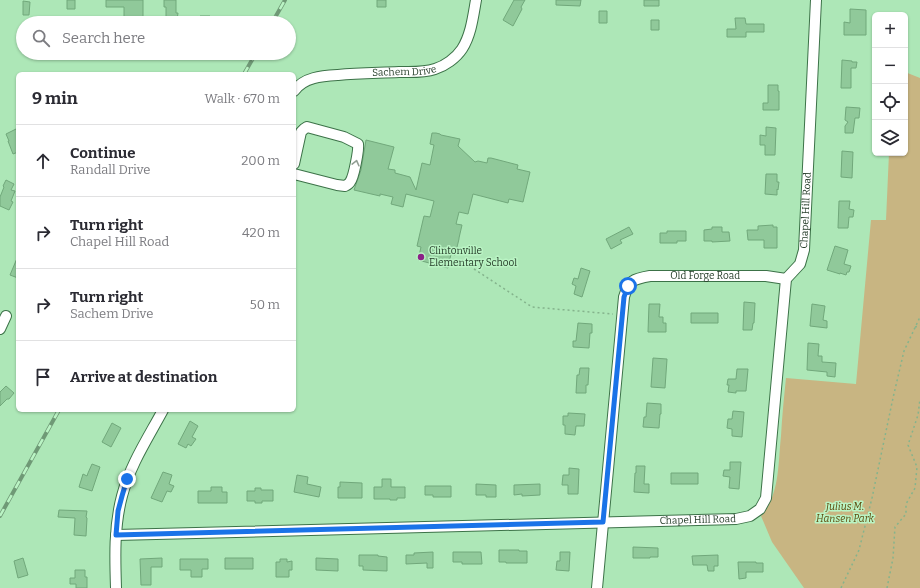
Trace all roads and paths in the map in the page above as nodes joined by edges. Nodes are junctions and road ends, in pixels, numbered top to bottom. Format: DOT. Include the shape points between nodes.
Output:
graph roads {
  1 [pos="476,0"];
  2 [pos="816,0"];
  3 [pos="296,90"];
  4 [pos="296,155"];
  5 [pos="296,175"];
  6 [pos="462,260"];
  7 [pos="786,279"];
  8 [pos="613,314"];
  9 [pos="6,316"];
  10 [pos="920,317"];
  11 [pos="920,326"];
  12 [pos="915,327"];
  13 [pos="0,329"];
  14 [pos="920,399"];
  15 [pos="162,412"];
  16 [pos="603,522"];
  17 [pos="116,535"];
  18 [pos="116,588"];
  19 [pos="597,588"];
  20 [pos="841,588"];
  21 [pos="887,588"];
  1 -- 3 [label="street, Sachem Drive" via="464,46 456,56 440,67 422,72 316,77 302,83"];
  2 -- 7 [label="street, Chapel Hill Road" via="804,250 800,264"];
  5 -- 4 [label="street, one-way" via="346,186 351,182 359,147 344,137 307,128 301,132"];
  6 -- 8 [label="path" via="532,307"];
  7 -- 16 [label="street, Chapel Hill Road" via="766,498 760,509 750,516 736,519"];
  7 -- 16 [label="street, Old Forge Road" via="766,276 650,276 637,279 628,286 624,297"];
  9 -- 13 [label="street"];
  10 -- 12 [label="path"];
  11 -- 12 [label="path"];
  12 -- 20 [label="path" via="904,351 859,550"];
  14 -- 21 [label="path" via="918,415 908,445 917,467 915,488 906,504 906,514 895,527 893,558"];
  15 -- 17 [label="street" via="127,479 118,511"];
  16 -- 17 [label="street, Chapel Hill Road"];
  16 -- 19 [label="street"];
  17 -- 18 [label="street"];
}
